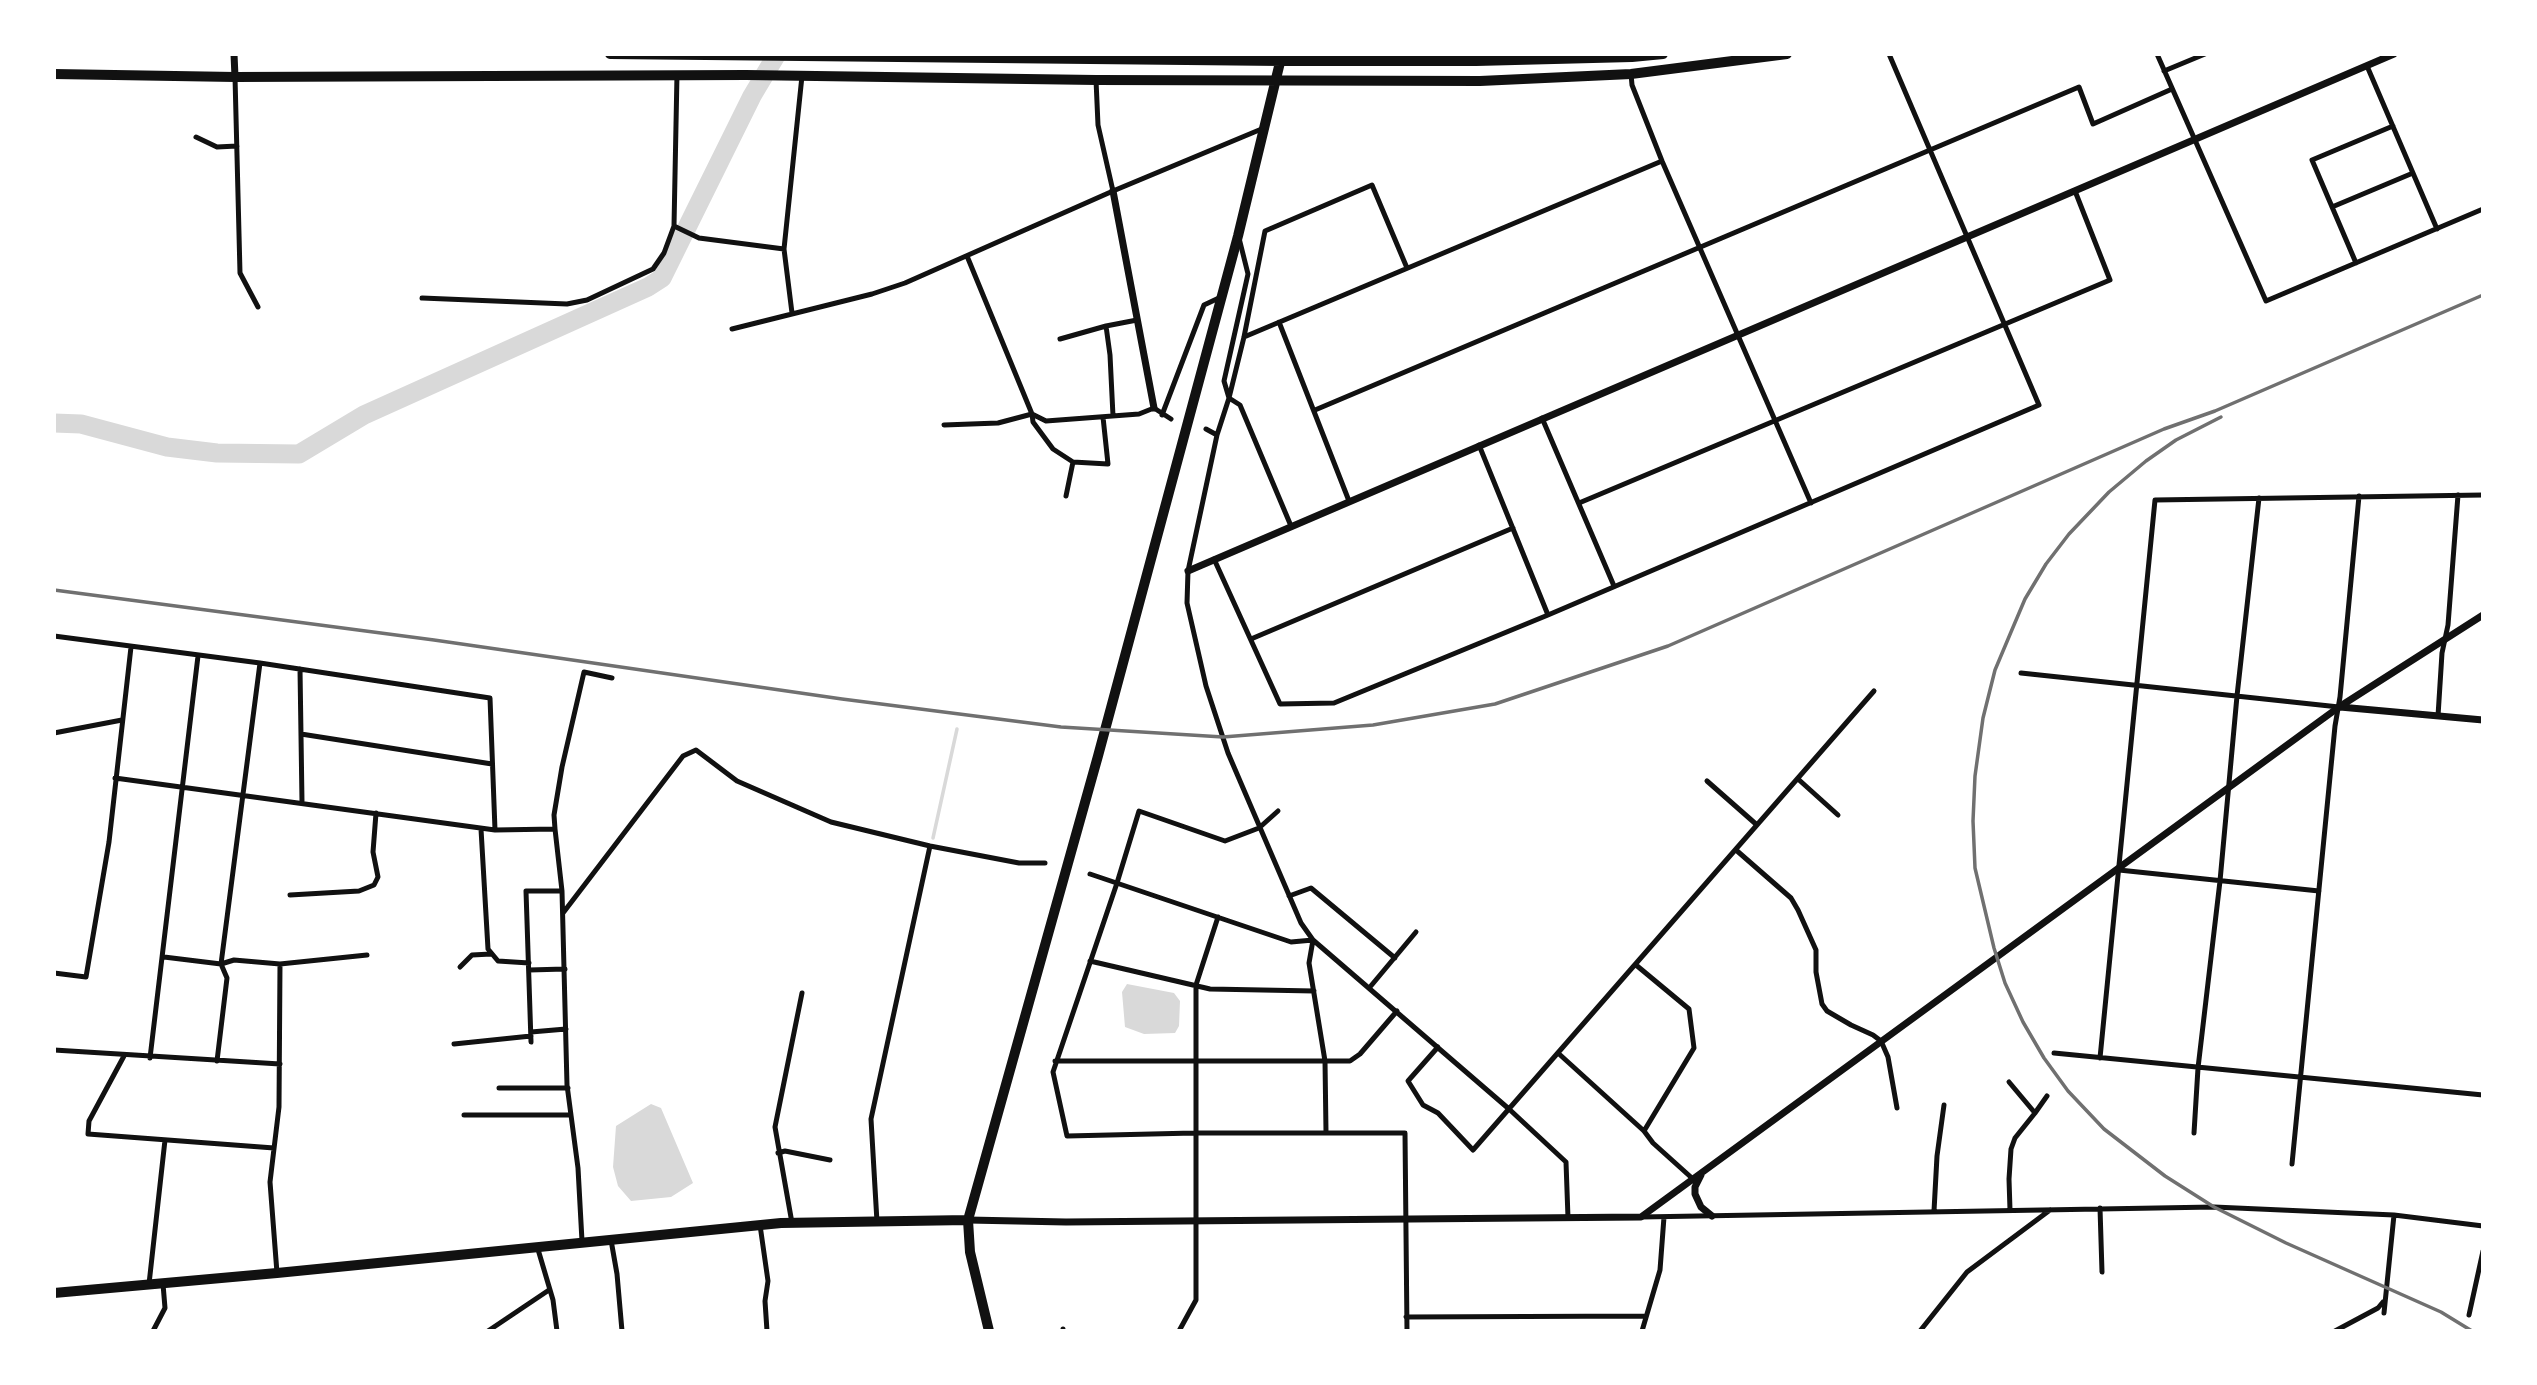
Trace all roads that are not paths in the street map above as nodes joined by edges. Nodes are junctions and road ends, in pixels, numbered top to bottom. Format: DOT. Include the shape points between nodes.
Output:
graph roads {
  1 [pos="233,54"];
  2 [pos="610,54"];
  3 [pos="1439,54"];
  4 [pos="1663,54"];
  5 [pos="1787,54"];
  6 [pos="1889,54"];
  7 [pos="2157,54"];
  8 [pos="2205,54"];
  9 [pos="2394,54"];
  10 [pos="674,55"];
  11 [pos="844,55"];
  12 [pos="995,56"];
  13 [pos="1096,56"];
  14 [pos="1282,58"];
  15 [pos="1424,61"];
  16 [pos="2367,66"];
  17 [pos="2164,71"];
  18 [pos="54,74"];
  19 [pos="677,74"];
  20 [pos="1631,74"];
  21 [pos="802,75"];
  22 [pos="234,77"];
  23 [pos="1096,80"];
  24 [pos="1276,81"];
  25 [pos="2172,89"];
  26 [pos="2393,126"];
  27 [pos="1266,127"];
  28 [pos="196,137"];
  29 [pos="2195,139"];
  30 [pos="237,146"];
  31 [pos="1929,150"];
  32 [pos="1662,160"];
  33 [pos="2413,173"];
  34 [pos="1113,191"];
  35 [pos="2076,191"];
  36 [pos="2332,207"];
  37 [pos="2483,209"];
  38 [pos="674,226"];
  39 [pos="2437,229"];
  40 [pos="1238,236"];
  41 [pos="1968,238"];
  42 [pos="784,248"];
  43 [pos="1700,248"];
  44 [pos="967,256"];
  45 [pos="2356,263"];
  46 [pos="1407,268"];
  47 [pos="1222,297"];
  48 [pos="422,298"];
  49 [pos="258,307"];
  50 [pos="792,313"];
  51 [pos="1137,320"];
  52 [pos="1279,322"];
  53 [pos="2004,325"];
  54 [pos="1107,326"];
  55 [pos="732,329"];
  56 [pos="1738,335"];
  57 [pos="1244,337"];
  58 [pos="1060,339"];
  59 [pos="1229,398"];
  60 [pos="1154,408"];
  61 [pos="1315,410"];
  62 [pos="1032,414"];
  63 [pos="1162,415"];
  64 [pos="1112,416"];
  65 [pos="1103,417"];
  66 [pos="1542,418"];
  67 [pos="1171,419"];
  68 [pos="1776,421"];
  69 [pos="944,425"];
  70 [pos="1206,429"];
  71 [pos="1217,435"];
  72 [pos="1479,445"];
  73 [pos="1073,462"];
  74 [pos="2458,495"];
  75 [pos="2483,495"];
  76 [pos="1066,496"];
  77 [pos="2359,496"];
  78 [pos="2259,498"];
  79 [pos="1349,500"];
  80 [pos="1579,503"];
  81 [pos="1811,503"];
  82 [pos="1291,526"];
  83 [pos="1513,528"];
  84 [pos="1214,559"];
  85 [pos="1188,571"];
  86 [pos="1614,586"];
  87 [pos="1548,615"];
  88 [pos="2483,615"];
  89 [pos="54,636"];
  90 [pos="1251,639"];
  91 [pos="2445,639"];
  92 [pos="131,647"];
  93 [pos="198,656"];
  94 [pos="260,663"];
  95 [pos="300,668"];
  96 [pos="2021,673"];
  97 [pos="612,678"];
  98 [pos="2137,687"];
  99 [pos="1874,691"];
  100 [pos="2237,696"];
  101 [pos="2339,707"];
  102 [pos="2438,716"];
  103 [pos="122,720"];
  104 [pos="2483,720"];
  105 [pos="54,733"];
  106 [pos="301,734"];
  107 [pos="492,764"];
  108 [pos="115,778"];
  109 [pos="1798,779"];
  110 [pos="1707,782"];
  111 [pos="183,786"];
  112 [pos="2229,788"];
  113 [pos="242,795"];
  114 [pos="302,803"];
  115 [pos="1278,811"];
  116 [pos="376,813"];
  117 [pos="1838,815"];
  118 [pos="1757,825"];
  119 [pos="1259,828"];
  120 [pos="481,829"];
  121 [pos="555,829"];
  122 [pos="495,830"];
  123 [pos="930,846"];
  124 [pos="1736,850"];
  125 [pos="1045,863"];
  126 [pos="2119,870"];
  127 [pos="1090,874"];
  128 [pos="2220,881"];
  129 [pos="1117,883"];
  130 [pos="562,891"];
  131 [pos="2319,891"];
  132 [pos="290,895"];
  133 [pos="1289,896"];
  134 [pos="563,913"];
  135 [pos="1218,918"];
  136 [pos="1416,932"];
  137 [pos="1313,940"];
  138 [pos="491,954"];
  139 [pos="367,955"];
  140 [pos="164,957"];
  141 [pos="1395,958"];
  142 [pos="1090,961"];
  143 [pos="221,964"];
  144 [pos="280,964"];
  145 [pos="1636,965"];
  146 [pos="460,967"];
  147 [pos="529,967"];
  148 [pos="565,970"];
  149 [pos="54,973"];
  150 [pos="1196,985"];
  151 [pos="1370,987"];
  152 [pos="1314,991"];
  153 [pos="802,993"];
  154 [pos="1397,1011"];
  155 [pos="566,1028"];
  156 [pos="531,1037"];
  157 [pos="1881,1041"];
  158 [pos="454,1044"];
  159 [pos="1438,1046"];
  160 [pos="54,1050"];
  161 [pos="1558,1053"];
  162 [pos="2053,1053"];
  163 [pos="124,1056"];
  164 [pos="150,1058"];
  165 [pos="2100,1058"];
  166 [pos="216,1061"];
  167 [pos="1055,1061"];
  168 [pos="1195,1061"];
  169 [pos="1325,1061"];
  170 [pos="280,1064"];
  171 [pos="2198,1068"];
  172 [pos="2299,1078"];
  173 [pos="2009,1082"];
  174 [pos="499,1088"];
  175 [pos="568,1088"];
  176 [pos="2483,1095"];
  177 [pos="2047,1096"];
  178 [pos="1944,1105"];
  179 [pos="1897,1108"];
  180 [pos="1509,1109"];
  181 [pos="2035,1113"];
  182 [pos="464,1115"];
  183 [pos="571,1115"];
  184 [pos="1644,1131"];
  185 [pos="1326,1132"];
  186 [pos="1194,1133"];
  187 [pos="2194,1133"];
  188 [pos="165,1140"];
  189 [pos="274,1148"];
  190 [pos="778,1153"];
  191 [pos="830,1160"];
  192 [pos="2292,1164"];
  193 [pos="1703,1171"];
  194 [pos="1693,1179"];
  195 [pos="2101,1208"];
  196 [pos="2010,1209"];
  197 [pos="2051,1209"];
  198 [pos="1934,1211"];
  199 [pos="2394,1215"];
  200 [pos="1712,1216"];
  201 [pos="1568,1217"];
  202 [pos="1641,1217"];
  203 [pos="1664,1217"];
  204 [pos="968,1220"];
  205 [pos="1405,1220"];
  206 [pos="1195,1221"];
  207 [pos="877,1222"];
  208 [pos="792,1223"];
  209 [pos="760,1225"];
  210 [pos="2483,1226"];
  211 [pos="610,1239"];
  212 [pos="582,1241"];
  213 [pos="537,1246"];
  214 [pos="2483,1251"];
  215 [pos="2102,1272"];
  216 [pos="277,1273"];
  217 [pos="163,1283"];
  218 [pos="149,1284"];
  219 [pos="549,1290"];
  220 [pos="54,1293"];
  221 [pos="2384,1300"];
  222 [pos="2384,1313"];
  223 [pos="2469,1315"];
  224 [pos="1646,1316"];
  225 [pos="1406,1317"];
  226 [pos="153,1331"];
  227 [pos="488,1331"];
  228 [pos="558,1331"];
  229 [pos="622,1331"];
  230 [pos="767,1331"];
  231 [pos="989,1331"];
  232 [pos="1179,1331"];
  233 [pos="1406,1331"];
  234 [pos="1642,1331"];
  235 [pos="1920,1331"];
  236 [pos="2335,1331"];
  1 -- 22 [label="street"];
  2 -- 10 [label="highway"];
  3 -- 15 [label="street"];
  4 -- 15 [label="highway"];
  5 -- 20 [label="highway"];
  6 -- 31 [label="street"];
  7 -- 17 [label="street"];
  8 -- 17 [label="street"];
  9 -- 16 [label="street"];
  10 -- 11 [label="highway"];
  11 -- 12 [label="highway"];
  12 -- 13 [label="highway"];
  13 -- 14 [label="highway"];
  14 -- 15 [label="highway"];
  14 -- 24 [label="highway"];
  16 -- 26 [label="street"];
  16 -- 29 [label="street"];
  17 -- 25 [label="street"];
  18 -- 22 [label="highway"];
  19 -- 21 [label="highway"];
  19 -- 22 [label="highway"];
  19 -- 38 [label="street"];
  20 -- 24 [label="highway" via="1480,81"];
  20 -- 32 [label="street"];
  21 -- 23 [label="highway"];
  21 -- 42 [label="street"];
  22 -- 30 [label="street"];
  23 -- 24 [label="highway"];
  23 -- 34 [label="street" via="1098,125"];
  24 -- 27 [label="highway"];
  25 -- 29 [label="street"];
  25 -- 31 [label="street" via="2093,124 2079,86"];
  26 -- 33 [label="street"];
  26 -- 36 [label="street" via="2312,160"];
  27 -- 34 [label="street"];
  27 -- 40 [label="highway"];
  28 -- 30 [label="street" via="217,147"];
  29 -- 35 [label="street"];
  29 -- 45 [label="street" via="2266,300"];
  30 -- 49 [label="street" via="240,273"];
  31 -- 41 [label="street"];
  31 -- 43 [label="street"];
  32 -- 43 [label="street"];
  32 -- 46 [label="street"];
  33 -- 36 [label="street"];
  33 -- 39 [label="street"];
  34 -- 44 [label="street"];
  34 -- 51 [label="street"];
  35 -- 41 [label="street"];
  35 -- 53 [label="street" via="2110,280"];
  36 -- 45 [label="street"];
  37 -- 39 [label="street"];
  38 -- 42 [label="street" via="699,238"];
  38 -- 48 [label="street" via="653,269 587,300 568,304"];
  39 -- 45 [label="street"];
  40 -- 47 [label="highway"];
  40 -- 59 [label="street" via="1248,274 1224,381"];
  41 -- 53 [label="street"];
  41 -- 56 [label="street"];
  42 -- 50 [label="street"];
  43 -- 56 [label="street"];
  43 -- 61 [label="street"];
  44 -- 50 [label="street" via="872,294"];
  44 -- 62 [label="street"];
  46 -- 52 [label="street"];
  46 -- 57 [label="street" via="1372,186 1265,231"];
  47 -- 63 [label="street" via="1204,305"];
  47 -- 204 [label="highway"];
  50 -- 55 [label="street"];
  51 -- 54 [label="street"];
  51 -- 60 [label="street"];
  52 -- 57 [label="street"];
  52 -- 61 [label="street"];
  53 -- 68 [label="street"];
  53 -- 81 [label="street" via="2039,405"];
  54 -- 58 [label="street"];
  54 -- 64 [label="street"];
  56 -- 66 [label="street"];
  56 -- 68 [label="street"];
  57 -- 59 [label="street"];
  59 -- 71 [label="street"];
  59 -- 82 [label="street" via="1240,405"];
  60 -- 63 [label="street"];
  60 -- 64 [label="street"];
  61 -- 79 [label="street"];
  62 -- 65 [label="street" via="1046,421"];
  62 -- 69 [label="street" via="998,422"];
  62 -- 73 [label="street" via="1032,422 1053,449"];
  63 -- 67 [label="street"];
  64 -- 65 [label="street"];
  65 -- 73 [label="street" via="1108,464"];
  66 -- 72 [label="street"];
  66 -- 80 [label="street"];
  68 -- 80 [label="street"];
  68 -- 81 [label="street"];
  70 -- 71 [label="street"];
  71 -- 85 [label="street"];
  72 -- 79 [label="street"];
  72 -- 83 [label="street"];
  73 -- 76 [label="street"];
  74 -- 75 [label="street"];
  74 -- 77 [label="street"];
  74 -- 91 [label="street"];
  77 -- 78 [label="street"];
  77 -- 101 [label="street"];
  78 -- 98 [label="street" via="2155,500"];
  78 -- 100 [label="street"];
  79 -- 82 [label="street"];
  80 -- 86 [label="street"];
  81 -- 86 [label="street"];
  82 -- 84 [label="street"];
  83 -- 87 [label="street"];
  83 -- 90 [label="street"];
  84 -- 85 [label="street"];
  84 -- 90 [label="street"];
  85 -- 119 [label="street" via="1187,603 1206,686"];
  86 -- 87 [label="street"];
  87 -- 90 [label="street" via="1334,703 1280,704"];
  88 -- 91 [label="street"];
  89 -- 92 [label="street"];
  91 -- 101 [label="street"];
  91 -- 102 [label="street"];
  92 -- 93 [label="street"];
  92 -- 103 [label="street"];
  93 -- 94 [label="street"];
  93 -- 111 [label="street"];
  94 -- 95 [label="street"];
  94 -- 113 [label="street"];
  95 -- 106 [label="street"];
  95 -- 107 [label="street" via="490,698"];
  96 -- 98 [label="street"];
  97 -- 121 [label="street" via="584,672 562,768"];
  98 -- 100 [label="street"];
  98 -- 126 [label="street"];
  99 -- 109 [label="street"];
  100 -- 101 [label="street"];
  100 -- 112 [label="street"];
  101 -- 102 [label="street"];
  101 -- 112 [label="street"];
  101 -- 131 [label="street"];
  102 -- 104 [label="street"];
  103 -- 105 [label="street"];
  103 -- 108 [label="street"];
  106 -- 107 [label="street"];
  106 -- 114 [label="street"];
  107 -- 122 [label="street"];
  108 -- 111 [label="street"];
  108 -- 149 [label="street" via="86,977"];
  109 -- 117 [label="street"];
  109 -- 118 [label="street"];
  110 -- 118 [label="street"];
  111 -- 113 [label="street"];
  111 -- 140 [label="street"];
  112 -- 126 [label="street"];
  112 -- 128 [label="street"];
  113 -- 114 [label="street"];
  113 -- 143 [label="street"];
  114 -- 116 [label="street"];
  115 -- 119 [label="street"];
  116 -- 120 [label="street"];
  116 -- 132 [label="street" via="373,852 378,877 374,885 359,891"];
  118 -- 124 [label="street"];
  119 -- 129 [label="street" via="1225,841 1139,811"];
  119 -- 133 [label="street"];
  120 -- 122 [label="street"];
  120 -- 138 [label="street"];
  121 -- 122 [label="street"];
  121 -- 130 [label="street"];
  123 -- 125 [label="street" via="1019,863"];
  123 -- 134 [label="street" via="831,822 737,781 695,750 683,756"];
  123 -- 207 [label="street" via="871,1119"];
  124 -- 145 [label="street"];
  124 -- 157 [label="street" via="1791,898 1798,910 1816,950 1816,972 1827,1011"];
  126 -- 128 [label="street"];
  126 -- 157 [label="street"];
  126 -- 165 [label="street"];
  127 -- 129 [label="street"];
  128 -- 131 [label="street"];
  128 -- 171 [label="street"];
  129 -- 135 [label="street"];
  129 -- 142 [label="street"];
  130 -- 134 [label="street"];
  130 -- 147 [label="street" via="526,891"];
  131 -- 172 [label="street"];
  133 -- 137 [label="street"];
  133 -- 141 [label="street" via="1311,888"];
  134 -- 148 [label="street"];
  135 -- 137 [label="street" via="1291,942"];
  135 -- 150 [label="street"];
  136 -- 141 [label="street"];
  137 -- 151 [label="street"];
  137 -- 152 [label="street" via="1309,963"];
  138 -- 146 [label="street" via="472,955"];
  138 -- 147 [label="street" via="498,961"];
  139 -- 144 [label="street"];
  140 -- 143 [label="street"];
  140 -- 164 [label="street"];
  141 -- 151 [label="street"];
  142 -- 150 [label="street"];
  142 -- 167 [label="street"];
  143 -- 144 [label="street" via="233,960"];
  143 -- 166 [label="street" via="227,978"];
  144 -- 170 [label="street"];
  145 -- 161 [label="street"];
  145 -- 184 [label="street" via="1689,1009 1694,1048"];
  147 -- 148 [label="street"];
  147 -- 156 [label="street"];
  148 -- 155 [label="street"];
  150 -- 152 [label="street"];
  150 -- 168 [label="street"];
  151 -- 154 [label="street"];
  152 -- 169 [label="street"];
  153 -- 190 [label="street" via="775,1127"];
  154 -- 159 [label="street"];
  154 -- 169 [label="street" via="1360,1054 1350,1060"];
  155 -- 156 [label="street"];
  155 -- 175 [label="street"];
  156 -- 158 [label="street"];
  157 -- 179 [label="street"];
  157 -- 193 [label="street"];
  159 -- 180 [label="street"];
  159 -- 180 [label="street" via="1408,1081 1423,1105 1452,1125 1473,1150"];
  160 -- 163 [label="street"];
  161 -- 180 [label="street"];
  161 -- 184 [label="street"];
  162 -- 165 [label="street"];
  163 -- 164 [label="street"];
  163 -- 188 [label="street" via="89,1121 88,1134"];
  164 -- 166 [label="street"];
  165 -- 171 [label="street"];
  166 -- 170 [label="street"];
  167 -- 168 [label="street"];
  167 -- 186 [label="street" via="1053,1072 1067,1136"];
  168 -- 169 [label="street"];
  168 -- 186 [label="street"];
  169 -- 185 [label="street"];
  170 -- 189 [label="street"];
  171 -- 172 [label="street"];
  171 -- 187 [label="street"];
  172 -- 176 [label="street"];
  172 -- 192 [label="street"];
  173 -- 181 [label="street"];
  174 -- 175 [label="street"];
  175 -- 183 [label="street"];
  177 -- 181 [label="street"];
  178 -- 198 [label="street"];
  180 -- 201 [label="street" via="1566,1162"];
  181 -- 196 [label="street" via="2011,1149"];
  182 -- 183 [label="street"];
  183 -- 212 [label="street"];
  184 -- 194 [label="street"];
  185 -- 186 [label="street"];
  185 -- 205 [label="street" via="1405,1133"];
  186 -- 206 [label="street"];
  188 -- 189 [label="street"];
  188 -- 218 [label="street"];
  189 -- 216 [label="street" via="270,1182"];
  190 -- 191 [label="street"];
  190 -- 208 [label="street"];
  193 -- 194 [label="street"];
  193 -- 200 [label="street" via="1695,1194 1701,1208"];
  194 -- 202 [label="street"];
  195 -- 197 [label="street"];
  195 -- 199 [label="street" via="2214,1207"];
  195 -- 215 [label="street"];
  196 -- 197 [label="street"];
  196 -- 198 [label="street"];
  197 -- 235 [label="street" via="1967,1272"];
  198 -- 200 [label="street"];
  199 -- 210 [label="street"];
  199 -- 221 [label="street"];
  200 -- 203 [label="street"];
  201 -- 202 [label="street"];
  201 -- 205 [label="street"];
  202 -- 203 [label="street"];
  203 -- 224 [label="street" via="1660,1270"];
  204 -- 206 [label="street"];
  204 -- 207 [label="highway"];
  204 -- 231 [label="highway" via="970,1252"];
  205 -- 206 [label="street"];
  205 -- 225 [label="street"];
  206 -- 232 [label="street" via="1196,1300"];
  207 -- 208 [label="highway"];
  208 -- 209 [label="highway"];
  209 -- 211 [label="highway"];
  209 -- 230 [label="street" via="768,1281"];
  211 -- 212 [label="highway"];
  211 -- 229 [label="street"];
  212 -- 213 [label="highway"];
  213 -- 216 [label="highway"];
  213 -- 219 [label="street"];
  214 -- 223 [label="street"];
  216 -- 217 [label="highway"];
  217 -- 218 [label="highway"];
  217 -- 226 [label="street" via="165,1308"];
  218 -- 220 [label="highway"];
  219 -- 227 [label="street"];
  219 -- 228 [label="street"];
  221 -- 222 [label="street"];
  221 -- 236 [label="street" via="2378,1308"];
  224 -- 225 [label="street"];
  224 -- 234 [label="street"];
  225 -- 233 [label="street"];
}
